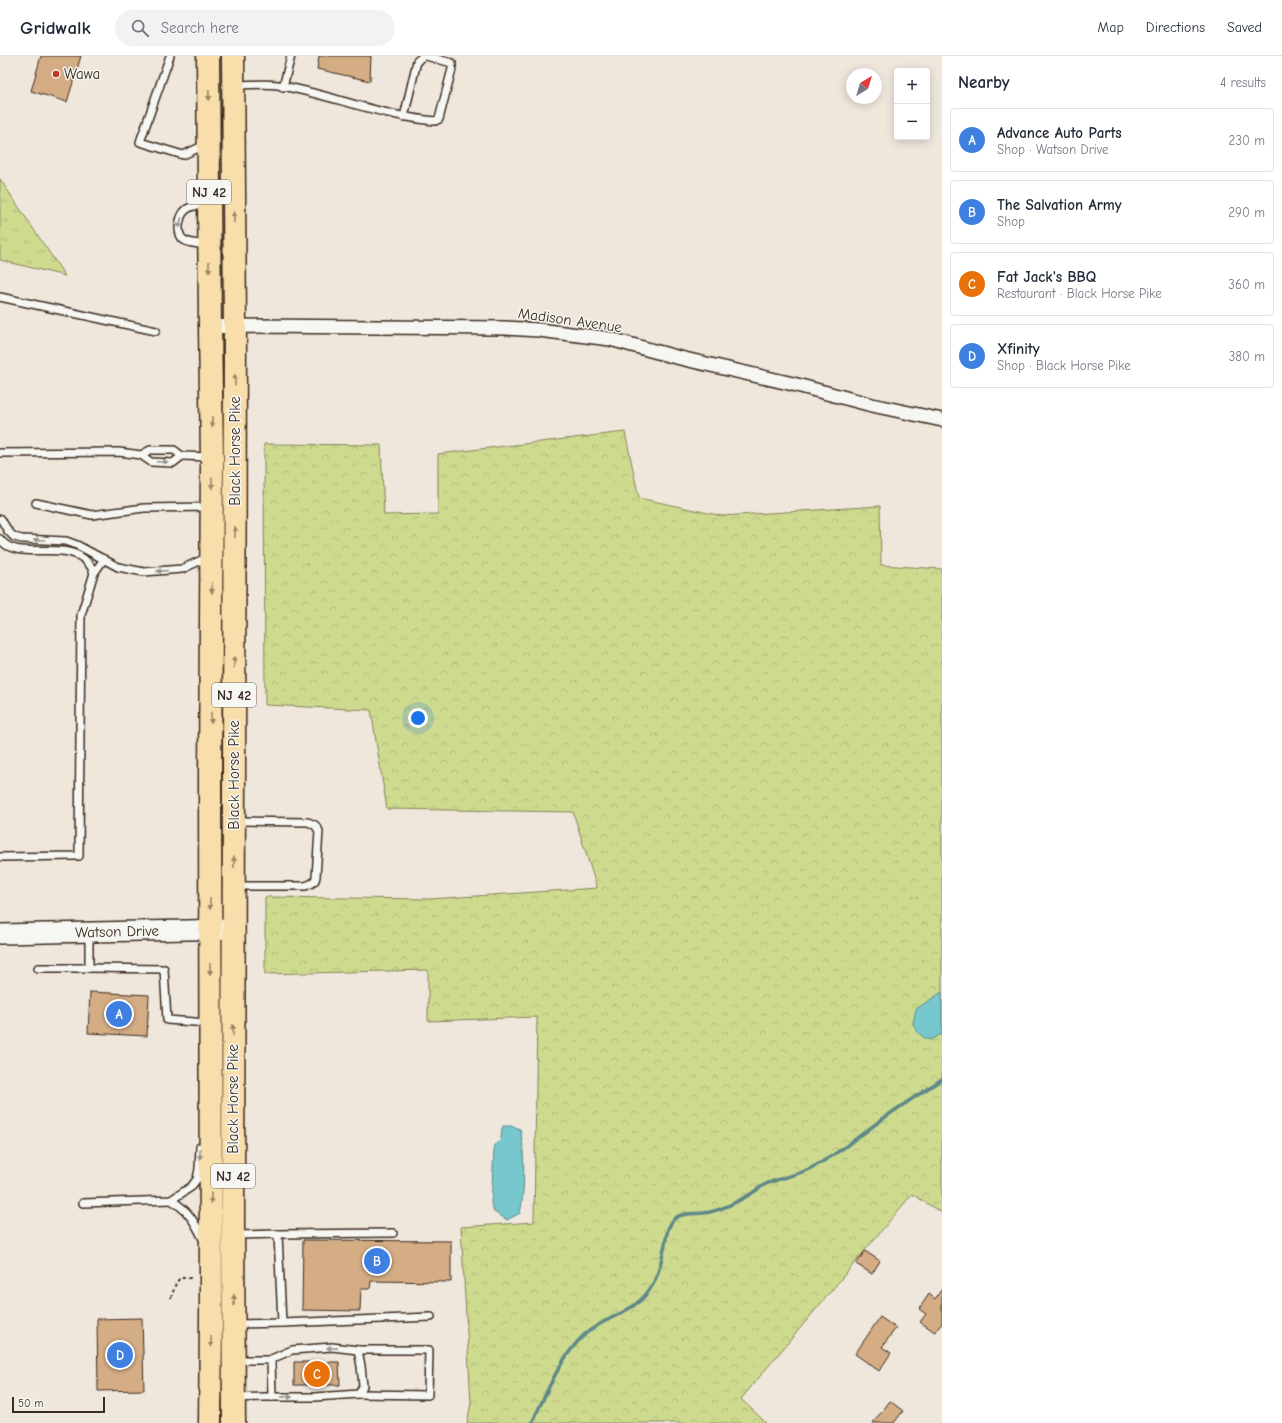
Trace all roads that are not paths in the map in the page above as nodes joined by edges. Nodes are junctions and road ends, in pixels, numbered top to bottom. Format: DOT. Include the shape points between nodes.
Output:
graph roads {
  1 [pos="170,56"];
  2 [pos="208,56"];
  3 [pos="233,56"];
  4 [pos="291,56"];
  5 [pos="423,56"];
  6 [pos="426,56"];
  7 [pos="233,85"];
  8 [pos="283,87"];
  9 [pos="404,117"];
  10 [pos="209,143"];
  11 [pos="209,206"];
  12 [pos="210,246"];
  13 [pos="0,297"];
  14 [pos="235,326"];
  15 [pos="210,327"];
  16 [pos="156,331"];
  17 [pos="942,420"];
  18 [pos="0,452"];
  19 [pos="142,455"];
  20 [pos="182,456"];
  21 [pos="212,458"];
  22 [pos="234,461"];
  23 [pos="36,503"];
  24 [pos="212,507"];
  25 [pos="0,513"];
  26 [pos="0,520"];
  27 [pos="0,539"];
  28 [pos="212,556"];
  29 [pos="104,559"];
  30 [pos="94,573"];
  31 [pos="234,821"];
  32 [pos="0,857"];
  33 [pos="234,886"];
  34 [pos="234,929"];
  35 [pos="210,930"];
  36 [pos="89,932"];
  37 [pos="0,934"];
  38 [pos="38,968"];
  39 [pos="89,968"];
  40 [pos="210,1023"];
  41 [pos="200,1137"];
  42 [pos="171,1200"];
  43 [pos="83,1204"];
  44 [pos="393,1233"];
  45 [pos="278,1234"];
  46 [pos="234,1235"];
  47 [pos="211,1256"];
  48 [pos="430,1317"];
  49 [pos="282,1323"];
  50 [pos="234,1324"];
  51 [pos="358,1350"];
  52 [pos="271,1359"];
  53 [pos="234,1360"];
  54 [pos="359,1394"];
  55 [pos="272,1397"];
  56 [pos="234,1398"];
  57 [pos="210,1423"];
  58 [pos="234,1423"];
  1 -- 10 [label="lane" via="140,142 182,155"];
  2 -- 10 [label="highway, Black Horse Pike / NJ 42, one-way"];
  3 -- 7 [label="highway, Black Horse Pike / NJ 42"];
  4 -- 8 [label="lane"];
  5 -- 9 [label="lane" via="417,61"];
  6 -- 9 [label="lane" via="452,63 439,119 435,122"];
  7 -- 8 [label="lane"];
  14 -- 7 [label="highway, Black Horse Pike / NJ 42, one-way"];
  8 -- 9 [label="lane"];
  10 -- 11 [label="highway, Black Horse Pike / NJ 42"];
  11 -- 12 [label="highway, Black Horse Pike / NJ 42"];
  11 -- 12 [label="lane, one-way" via="187,208 178,232 180,238 186,242"];
  12 -- 15 [label="highway, Black Horse Pike / NJ 42, one-way"];
  13 -- 16 [label="lane"];
  14 -- 15 [label="street, Madison Avenue"];
  14 -- 17 [label="street, Madison Avenue" via="505,328 595,337"];
  22 -- 14 [label="highway, Black Horse Pike / NJ 42, one-way"];
  15 -- 21 [label="highway, Black Horse Pike / NJ 42, one-way"];
  18 -- 19 [label="lane" via="120,452"];
  19 -- 20 [label="lane" via="150,450 174,450"];
  19 -- 20 [label="lane, one-way" via="151,462 173,463"];
  20 -- 21 [label="lane"];
  21 -- 22 [label="street"];
  21 -- 24 [label="highway, Black Horse Pike / NJ 42, one-way"];
  31 -- 22 [label="highway, Black Horse Pike / NJ 42, one-way"];
  23 -- 24 [label="lane" via="92,515 144,508"];
  24 -- 28 [label="highway, Black Horse Pike / NJ 42"];
  25 -- 26 [label="lane"];
  29 -- 26 [label="lane, one-way" via="66,541 22,540 14,537"];
  27 -- 30 [label="lane" via="4,545 18,550 64,550 80,556 92,566"];
  28 -- 29 [label="lane, one-way" via="182,569 144,572 118,567"];
  28 -- 35 [label="highway, Black Horse Pike / NJ 42, one-way"];
  29 -- 30 [label="lane"];
  30 -- 32 [label="lane" via="81,615 79,856"];
  33 -- 31 [label="highway, Black Horse Pike / NJ 42, one-way"];
  31 -- 33 [label="lane" via="308,822 315,825 319,831 316,877 312,884"];
  33 -- 34 [label="highway, Black Horse Pike / NJ 42"];
  34 -- 35 [label="street, Watson Drive"];
  46 -- 34 [label="highway, Black Horse Pike / NJ 42, one-way"];
  35 -- 36 [label="street, Watson Drive"];
  35 -- 40 [label="highway, Black Horse Pike / NJ 42, one-way"];
  36 -- 37 [label="street, Watson Drive"];
  36 -- 39 [label="lane"];
  38 -- 39 [label="lane"];
  39 -- 40 [label="lane" via="164,969 167,1020"];
  40 -- 47 [label="highway, Black Horse Pike / NJ 42, one-way" via="208,1095"];
  41 -- 42 [label="lane, one-way" via="197,1179 191,1187"];
  42 -- 43 [label="lane"];
  42 -- 47 [label="lane" via="189,1213"];
  44 -- 45 [label="lane"];
  45 -- 46 [label="lane"];
  45 -- 49 [label="lane"];
  50 -- 46 [label="highway, Black Horse Pike / NJ 42, one-way"];
  47 -- 57 [label="highway, Black Horse Pike / NJ 42, one-way"];
  48 -- 49 [label="lane"];
  49 -- 50 [label="lane"];
  50 -- 53 [label="highway, Black Horse Pike / NJ 42"];
  51 -- 52 [label="lane, one-way" via="332,1347 292,1350"];
  51 -- 54 [label="lane" via="363,1386"];
  51 -- 54 [label="lane" via="429,1350 428,1395"];
  52 -- 53 [label="lane"];
  52 -- 55 [label="lane"];
  53 -- 56 [label="highway, Black Horse Pike / NJ 42"];
  55 -- 54 [label="lane, one-way"];
  55 -- 56 [label="lane"];
  56 -- 58 [label="highway, Black Horse Pike / NJ 42"];
}
